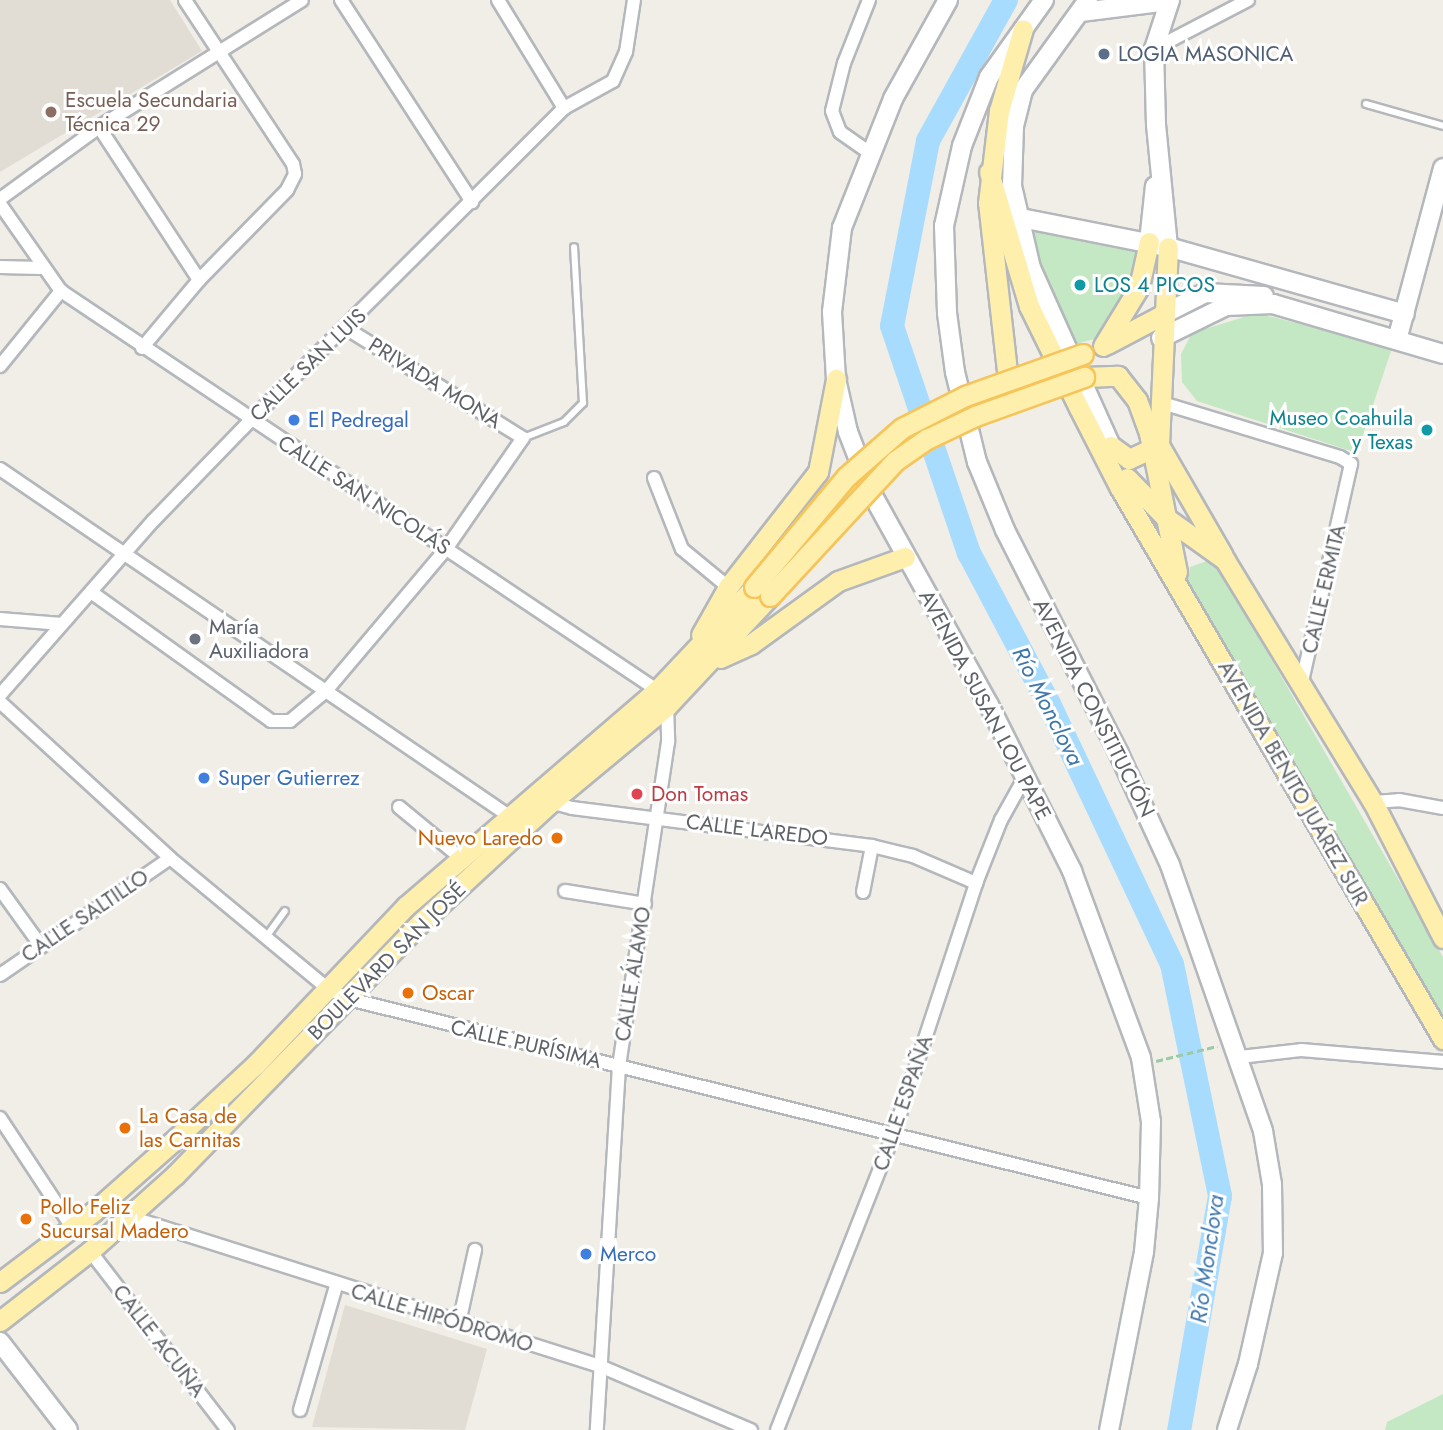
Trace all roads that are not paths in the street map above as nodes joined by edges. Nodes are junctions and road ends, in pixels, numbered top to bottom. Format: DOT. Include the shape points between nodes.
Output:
graph roads {
  1 [pos="185,0"];
  2 [pos="302,0"];
  3 [pos="341,0"];
  4 [pos="498,0"];
  5 [pos="634,0"];
  6 [pos="869,0"];
  7 [pos="948,0"];
  8 [pos="1044,0"];
  9 [pos="1248,0"];
  10 [pos="1169,1"];
  11 [pos="1085,6"];
  12 [pos="1023,29"];
  13 [pos="1154,49"];
  14 [pos="219,52"];
  15 [pos="1366,104"];
  16 [pos="564,108"];
  17 [pos="1443,126"];
  18 [pos="99,127"];
  19 [pos="870,153"];
  20 [pos="1443,168"];
  21 [pos="989,172"];
  22 [pos="0,201"];
  23 [pos="472,202"];
  24 [pos="1016,217"];
  25 [pos="1159,245"];
  26 [pos="574,247"];
  27 [pos="0,267"];
  28 [pos="41,268"];
  29 [pos="1252,270"];
  30 [pos="199,280"];
  31 [pos="61,292"];
  32 [pos="1205,293"];
  33 [pos="1297,308"];
  34 [pos="1405,314"];
  35 [pos="1162,315"];
  36 [pos="347,329"];
  37 [pos="1161,338"];
  38 [pos="1397,340"];
  39 [pos="1103,346"];
  40 [pos="142,348"];
  41 [pos="1443,354"];
  42 [pos="0,366"];
  43 [pos="836,379"];
  44 [pos="1008,380"];
  45 [pos="1159,402"];
  46 [pos="251,420"];
  47 [pos="523,438"];
  48 [pos="1111,446"];
  49 [pos="1155,447"];
  50 [pos="0,469"];
  51 [pos="654,478"];
  52 [pos="1165,517"];
  53 [pos="446,549"];
  54 [pos="126,552"];
  55 [pos="1219,556"];
  56 [pos="905,557"];
  57 [pos="1179,583"];
  58 [pos="728,587"];
  59 [pos="762,591"];
  60 [pos="91,592"];
  61 [pos="0,619"];
  62 [pos="62,624"];
  63 [pos="693,653"];
  64 [pos="713,660"];
  65 [pos="1301,685"];
  66 [pos="326,691"];
  67 [pos="0,695"];
  68 [pos="662,698"];
  69 [pos="0,702"];
  70 [pos="1026,775"];
  71 [pos="542,798"];
  72 [pos="1373,802"];
  73 [pos="399,807"];
  74 [pos="1443,808"];
  75 [pos="658,819"];
  76 [pos="517,822"];
  77 [pos="872,845"];
  78 [pos="170,858"];
  79 [pos="461,858"];
  80 [pos="976,883"];
  81 [pos="0,889"];
  82 [pos="565,891"];
  83 [pos="863,892"];
  84 [pos="645,904"];
  85 [pos="285,911"];
  86 [pos="421,922"];
  87 [pos="377,934"];
  88 [pos="265,937"];
  89 [pos="1443,937"];
  90 [pos="41,946"];
  91 [pos="0,975"];
  92 [pos="371,975"];
  93 [pos="327,988"];
  94 [pos="349,999"];
  95 [pos="1443,1039"];
  96 [pos="1238,1049"];
  97 [pos="1443,1062"];
  98 [pos="619,1066"];
  99 [pos="0,1118"];
  100 [pos="893,1136"];
  101 [pos="1149,1198"];
  102 [pos="127,1216"];
  103 [pos="72,1227"];
  104 [pos="475,1250"];
  105 [pos="90,1251"];
  106 [pos="0,1282"];
  107 [pos="336,1286"];
  108 [pos="0,1321"];
  109 [pos="459,1323"];
  110 [pos="1,1346"];
  111 [pos="600,1366"];
  112 [pos="300,1410"];
  113 [pos="68,1430"];
  114 [pos="228,1430"];
  115 [pos="597,1430"];
  116 [pos="751,1430"];
  117 [pos="777,1430"];
  118 [pos="1109,1430"];
  119 [pos="1227,1430"];
  1 -- 14 [label="street"];
  2 -- 14 [label="street"];
  3 -- 23 [label="street"];
  4 -- 16 [label="street"];
  5 -- 16 [label="street, CALLE SAN LUIS" via="626,52 610,84"];
  6 -- 19 [label="street" via="844,63 832,111 840,132"];
  7 -- 19 [label="street, AVENIDA SUSAN LOU PAPE" via="893,99"];
  8 -- 12 [label="street, AVENIDA CONSTITUCIÓN"];
  9 -- 13 [label="street"];
  10 -- 11 [label="street"];
  10 -- 13 [label="street"];
  11 -- 24 [label="street" via="1038,63 1023,90 1011,163"];
  12 -- 21 [label="main road" via="999,111"];
  12 -- 96 [label="street, AVENIDA CONSTITUCIÓN" via="989,77 949,192 943,262 955,372 981,473 1170,865"];
  13 -- 25 [label="street"];
  14 -- 18 [label="street"];
  14 -- 30 [label="street" via="293,164 295,179"];
  15 -- 17 [label="lane"];
  16 -- 23 [label="street, CALLE SAN LUIS"];
  18 -- 22 [label="street"];
  18 -- 30 [label="street"];
  19 -- 43 [label="street, AVENIDA SUSAN LOU PAPE" via="842,228 836,261 832,312"];
  20 -- 34 [label="street"];
  21 -- 44 [label="main road" via="988,220"];
  21 -- 57 [label="main road" via="1029,306 1114,476"];
  22 -- 28 [label="street, CALLE SAN NICOLÁS"];
  23 -- 36 [label="street, CALLE SAN LUIS"];
  24 -- 25 [label="street"];
  24 -- 48 [label="street" via="1051,318"];
  25 -- 29 [label="street"];
  25 -- 35 [label="main road"];
  25 -- 39 [label="main road"];
  26 -- 47 [label="lane" via="583,403 564,422"];
  27 -- 28 [label="street"];
  28 -- 31 [label="street, CALLE SAN NICOLÁS"];
  29 -- 32 [label="street"];
  29 -- 34 [label="street"];
  30 -- 40 [label="street"];
  31 -- 40 [label="street, CALLE SAN NICOLÁS"];
  31 -- 42 [label="street"];
  32 -- 33 [label="street" via="1250,292"];
  32 -- 35 [label="street"];
  33 -- 37 [label="street" via="1226,306"];
  33 -- 38 [label="street"];
  34 -- 38 [label="street"];
  35 -- 37 [label="main road"];
  35 -- 39 [label="main road"];
  36 -- 46 [label="street, CALLE SAN LUIS"];
  36 -- 47 [label="street, PRIVADA MONA"];
  37 -- 45 [label="main road"];
  38 -- 41 [label="street"];
  39 -- 44 [label="main road, bridge"];
  40 -- 46 [label="street, CALLE SAN NICOLÁS"];
  43 -- 56 [label="street, AVENIDA SUSAN LOU PAPE" via="860,465"];
  43 -- 58 [label="main road" via="818,472"];
  44 -- 59 [label="main road, bridge" via="934,410 879,446 846,477"];
  45 -- 49 [label="main road"];
  45 -- 65 [label="street, CALLE ERMITA" via="1344,458 1352,466"];
  46 -- 53 [label="street, CALLE SAN NICOLÁS"];
  46 -- 54 [label="street, CALLE SAN LUIS"];
  47 -- 53 [label="street"];
  48 -- 49 [label="main road" via="1129,459"];
  48 -- 52 [label="main road" via="1132,487"];
  49 -- 52 [label="main road, AVENIDA BENITO JUÁREZ SUR"];
  49 -- 55 [label="main road"];
  49 -- 59 [label="main road, AVENIDA BENITO JUÁREZ SUR, bridge" via="1126,382 1108,373 1084,377 975,416 895,461"];
  50 -- 54 [label="street"];
  51 -- 58 [label="street" via="682,549"];
  52 -- 55 [label="main road"];
  52 -- 57 [label="main road, AVENIDA BENITO JUÁREZ SUR"];
  53 -- 66 [label="street"];
  53 -- 68 [label="street, CALLE SAN NICOLÁS"];
  54 -- 60 [label="street, CALLE SAN LUIS"];
  54 -- 66 [label="street"];
  55 -- 57 [label="main road" via="1189,555"];
  55 -- 65 [label="main road"];
  56 -- 64 [label="main road" via="838,581 751,644"];
  56 -- 70 [label="street, AVENIDA SUSAN LOU PAPE"];
  57 -- 95 [label="main road, AVENIDA BENITO JUÁREZ SUR"];
  58 -- 63 [label="main road"];
  59 -- 63 [label="main road, BOULEVARD SAN JOSÉ"];
  59 -- 64 [label="main road, BOULEVARD SAN JOSÉ"];
  60 -- 62 [label="street, CALLE SAN LUIS"];
  60 -- 66 [label="street" via="271,721 290,721"];
  61 -- 62 [label="street"];
  62 -- 67 [label="street, CALLE SAN LUIS"];
  63 -- 68 [label="main road, BOULEVARD SAN JOSÉ"];
  64 -- 68 [label="main road, BOULEVARD SAN JOSÉ"];
  65 -- 72 [label="main road"];
  66 -- 76 [label="street"];
  68 -- 71 [label="main road, BOULEVARD SAN JOSÉ"];
  68 -- 75 [label="street, CALLE ÁLAMO" via="668,742"];
  69 -- 78 [label="street, CALLE PURÍSIMA"];
  70 -- 80 [label="street, CALLE ESPAÑA" via="1001,820"];
  70 -- 101 [label="street, AVENIDA SUSAN LOU PAPE" via="1097,932 1142,1064 1150,1122"];
  71 -- 75 [label="street, CALLE LAREDO"];
  71 -- 76 [label="main road, BOULEVARD SAN JOSÉ"];
  72 -- 74 [label="street" via="1399,800"];
  72 -- 89 [label="main road"];
  73 -- 79 [label="street"];
  75 -- 77 [label="street, CALLE LAREDO"];
  75 -- 84 [label="street, CALLE ÁLAMO"];
  76 -- 79 [label="main road, BOULEVARD SAN JOSÉ"];
  76 -- 86 [label="main road, BOULEVARD SAN JOSÉ"];
  77 -- 80 [label="street, CALLE LAREDO" via="913,856"];
  77 -- 83 [label="street"];
  78 -- 88 [label="street, CALLE PURÍSIMA"];
  78 -- 90 [label="street, CALLE SALTILLO"];
  79 -- 87 [label="main road, BOULEVARD SAN JOSÉ"];
  80 -- 100 [label="street, CALLE ESPAÑA"];
  81 -- 90 [label="street"];
  82 -- 84 [label="street"];
  84 -- 98 [label="street, CALLE ÁLAMO"];
  85 -- 88 [label="lane"];
  86 -- 87 [label="main road"];
  86 -- 92 [label="main road, BOULEVARD SAN JOSÉ"];
  87 -- 92 [label="main road"];
  87 -- 93 [label="main road, BOULEVARD SAN JOSÉ"];
  88 -- 93 [label="street, CALLE PURÍSIMA"];
  90 -- 91 [label="street, CALLE SALTILLO"];
  92 -- 94 [label="main road, BOULEVARD SAN JOSÉ"];
  93 -- 94 [label="street, CALLE PURÍSIMA"];
  93 -- 103 [label="main road, BOULEVARD SAN JOSÉ" via="228,1090"];
  94 -- 98 [label="street, CALLE PURÍSIMA"];
  94 -- 102 [label="main road, BOULEVARD SAN JOSÉ" via="220,1130"];
  96 -- 97 [label="street"];
  96 -- 119 [label="street, AVENIDA CONSTITUCIÓN" via="1263,1131 1275,1220 1270,1280"];
  98 -- 100 [label="street, CALLE PURÍSIMA"];
  98 -- 111 [label="street, CALLE ÁLAMO"];
  99 -- 103 [label="street"];
  100 -- 101 [label="street, CALLE PURÍSIMA"];
  100 -- 117 [label="street, CALLE ESPAÑA"];
  101 -- 118 [label="street, AVENIDA SUSAN LOU PAPE" via="1144,1252"];
  102 -- 105 [label="main road, BOULEVARD SAN JOSÉ"];
  102 -- 107 [label="street, CALLE HIPÓDROMO"];
  103 -- 106 [label="main road, BOULEVARD SAN JOSÉ"];
  104 -- 109 [label="street"];
  105 -- 108 [label="main road, BOULEVARD SAN JOSÉ"];
  105 -- 114 [label="street, CALLE ACUÑA"];
  107 -- 109 [label="street, CALLE HIPÓDROMO"];
  107 -- 112 [label="street"];
  109 -- 111 [label="street, CALLE HIPÓDROMO"];
  110 -- 113 [label="street"];
  111 -- 115 [label="street, CALLE ÁLAMO"];
  111 -- 116 [label="street, CALLE HIPÓDROMO"];
}
